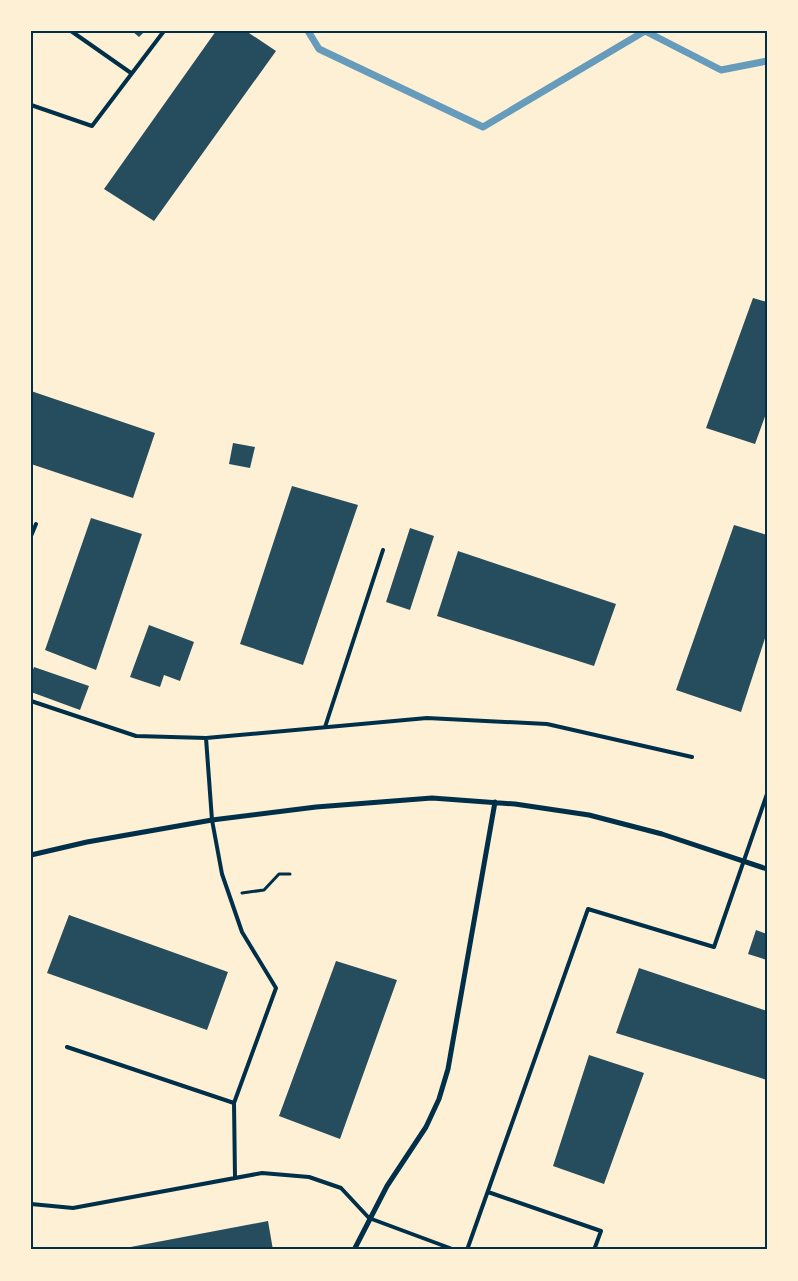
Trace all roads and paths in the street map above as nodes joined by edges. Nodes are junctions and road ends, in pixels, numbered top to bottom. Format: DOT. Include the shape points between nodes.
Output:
graph roads {
  1 [pos="71,31"];
  2 [pos="164,31"];
  3 [pos="131,73"];
  4 [pos="31,105"];
  5 [pos="36,524"];
  6 [pos="31,536"];
  7 [pos="383,550"];
  8 [pos="31,701"];
  9 [pos="325,727"];
  10 [pos="206,738"];
  11 [pos="692,757"];
  12 [pos="767,794"];
  13 [pos="495,802"];
  14 [pos="212,820"];
  15 [pos="31,855"];
  16 [pos="744,861"];
  17 [pos="767,869"];
  18 [pos="290,874"];
  19 [pos="229,895"];
  20 [pos="67,1047"];
  21 [pos="234,1103"];
  22 [pos="235,1178"];
  23 [pos="488,1192"];
  24 [pos="31,1204"];
  25 [pos="369,1218"];
  26 [pos="354,1250"];
  27 [pos="455,1250"];
  28 [pos="467,1250"];
  29 [pos="594,1250"];
  1 -- 3 [label="lane"];
  2 -- 3 [label="lane"];
  3 -- 4 [label="lane" via="92,126"];
  5 -- 6 [label="lane"];
  7 -- 9 [label="lane"];
  8 -- 10 [label="lane" via="136,736"];
  9 -- 10 [label="lane"];
  9 -- 11 [label="lane" via="427,718 547,724"];
  10 -- 14 [label="lane"];
  12 -- 16 [label="lane"];
  13 -- 14 [label="street" via="432,798 316,807"];
  13 -- 16 [label="street" via="589,815 662,834"];
  13 -- 25 [label="street" via="448,1070 426,1127"];
  14 -- 15 [label="street"];
  14 -- 19 [label="lane"];
  16 -- 17 [label="street"];
  16 -- 23 [label="lane" via="714,948 588,909"];
  18 -- 19 [label="path" via="279,874 264,890"];
  19 -- 21 [label="lane" via="242,932 276,988"];
  20 -- 21 [label="lane"];
  21 -- 22 [label="lane"];
  22 -- 24 [label="lane" via="73,1208"];
  22 -- 25 [label="lane" via="262,1173 309,1177 341,1188"];
  23 -- 28 [label="lane"];
  23 -- 29 [label="lane" via="601,1231"];
  25 -- 26 [label="street"];
  25 -- 27 [label="lane"];
}
